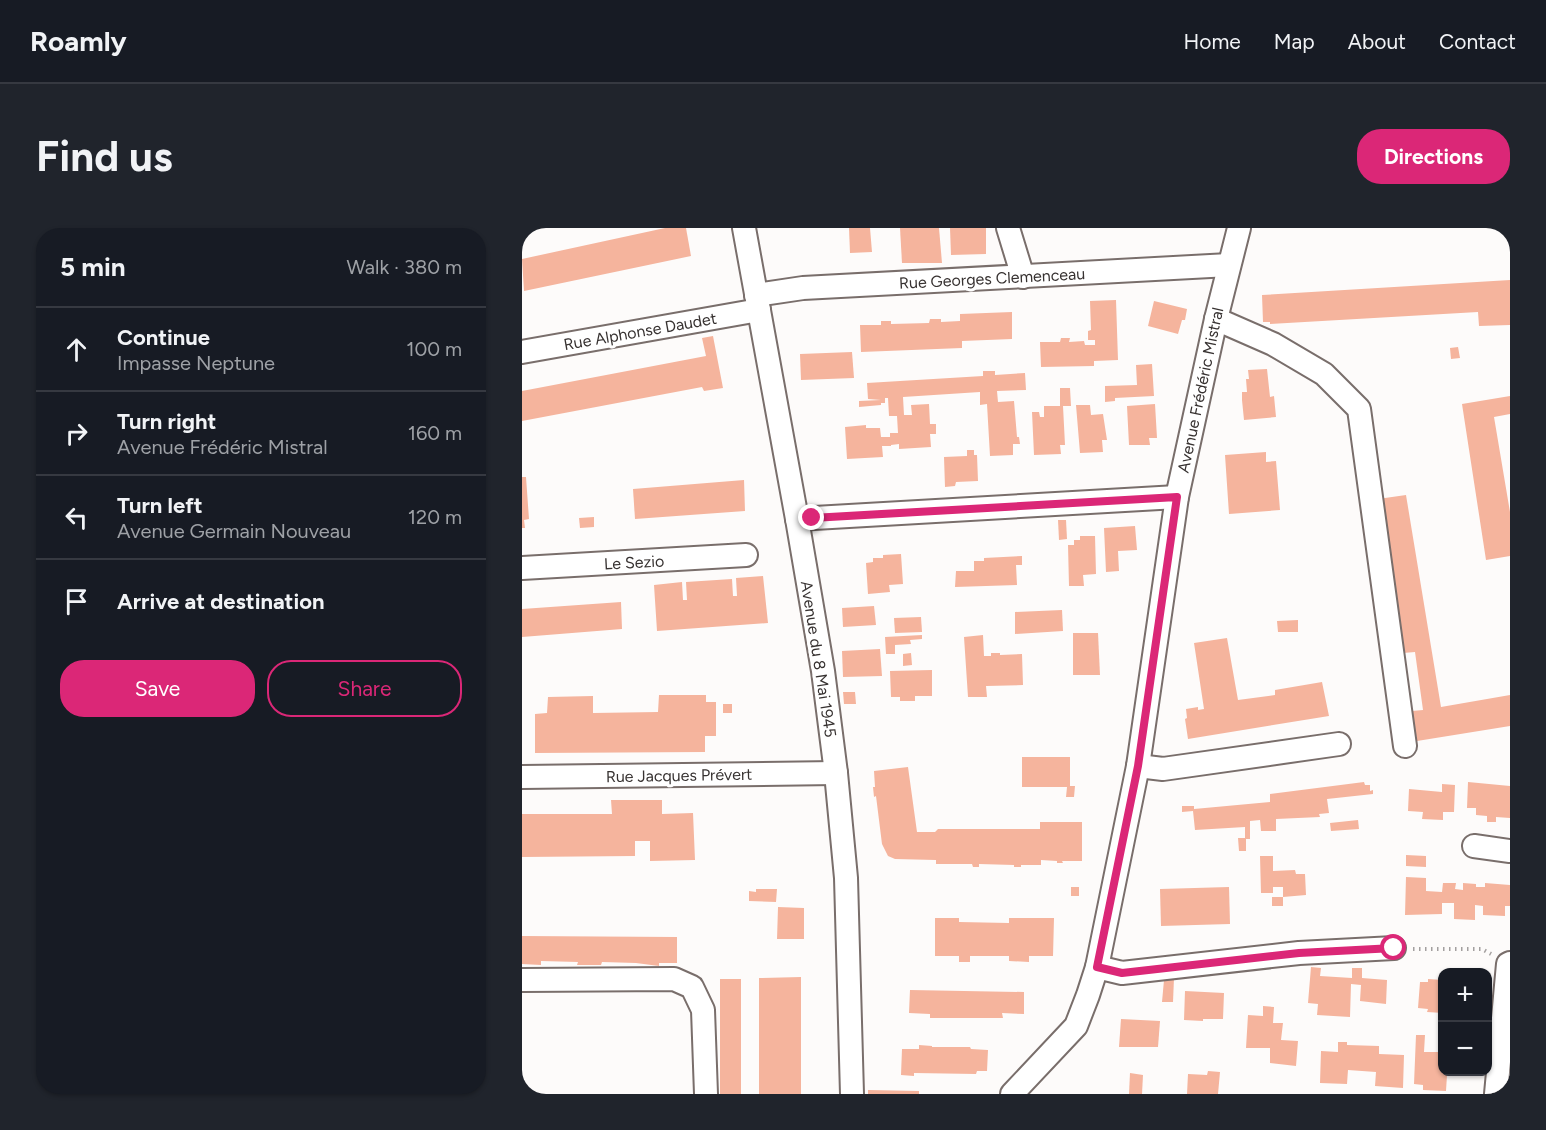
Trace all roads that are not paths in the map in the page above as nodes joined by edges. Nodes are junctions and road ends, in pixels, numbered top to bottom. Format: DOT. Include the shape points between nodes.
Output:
graph roads {
  1 [pos="744,228"];
  2 [pos="1008,228"];
  3 [pos="1239,228"];
  4 [pos="1229,265"];
  5 [pos="1023,277"];
  6 [pos="757,303"];
  7 [pos="1216,319"];
  8 [pos="522,352"];
  9 [pos="1177,497"];
  10 [pos="797,519"];
  11 [pos="746,555"];
  12 [pos="522,568"];
  13 [pos="1339,744"];
  14 [pos="1405,746"];
  15 [pos="1138,766"];
  16 [pos="836,773"];
  17 [pos="522,777"];
  18 [pos="1474,846"];
  19 [pos="1510,850"];
  20 [pos="1394,948"];
  21 [pos="1509,964"];
  22 [pos="1097,967"];
  23 [pos="522,980"];
  24 [pos="706,1094"];
  25 [pos="852,1094"];
  26 [pos="1012,1094"];
  27 [pos="1496,1094"];
  1 -- 6 [label="street, Avenue du 8 Mai 1945"];
  2 -- 5 [label="street"];
  3 -- 4 [label="street, Avenue Frédéric Mistral"];
  4 -- 5 [label="street, Rue Georges Clemenceau"];
  4 -- 7 [label="street, Avenue Frédéric Mistral"];
  5 -- 6 [label="street, Rue Georges Clemenceau" via="802,288"];
  6 -- 8 [label="street, Rue Alphonse Daudet"];
  6 -- 10 [label="street, Avenue du 8 Mai 1945"];
  7 -- 9 [label="street, Avenue Frédéric Mistral"];
  7 -- 14 [label="street" via="1273,344 1324,374 1359,409"];
  9 -- 10 [label="street"];
  9 -- 15 [label="street, Avenue Frédéric Mistral"];
  10 -- 16 [label="street, Avenue du 8 Mai 1945"];
  11 -- 12 [label="street, Le Sezio"];
  13 -- 15 [label="street" via="1163,769"];
  15 -- 22 [label="street, Avenue Frédéric Mistral"];
  16 -- 17 [label="street, Rue Jacques Prévert"];
  16 -- 25 [label="street, Avenue du 8 Mai 1945" via="846,878"];
  18 -- 19 [label="street"];
  20 -- 22 [label="street" via="1299,953 1122,973"];
  21 -- 27 [label="street"];
  22 -- 26 [label="street, Avenue Frédéric Mistral" via="1076,1026"];
  23 -- 24 [label="street" via="674,979 692,987 703,1010"];
}
